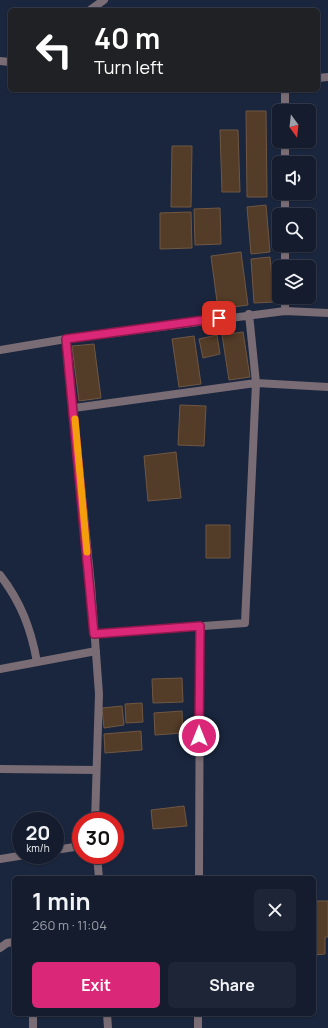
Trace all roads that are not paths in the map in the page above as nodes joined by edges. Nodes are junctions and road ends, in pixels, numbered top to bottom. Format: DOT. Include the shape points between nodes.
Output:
graph roads {
  1 [pos="104,0"];
  2 [pos="93,8"];
  3 [pos="285,92"];
  4 [pos="285,104"];
  5 [pos="285,304"];
  6 [pos="285,311"];
  7 [pos="328,313"];
  8 [pos="249,314"];
  9 [pos="66,339"];
  10 [pos="0,350"];
  11 [pos="256,383"];
  12 [pos="328,387"];
  13 [pos="74,408"];
  14 [pos="0,575"];
  15 [pos="200,626"];
  16 [pos="94,634"];
  17 [pos="96,651"];
  18 [pos="37,662"];
  19 [pos="0,669"];
  20 [pos="0,769"];
  21 [pos="96,770"];
  22 [pos="94,812"];
  23 [pos="12,857"];
  24 [pos="0,859"];
  25 [pos="98,864"];
  26 [pos="99,876"];
  27 [pos="198,876"];
  28 [pos="12,942"];
  29 [pos="0,948"];
  30 [pos="33,1016"];
  31 [pos="107,1016"];
  32 [pos="198,1016"];
  33 [pos="33,1028"];
  34 [pos="108,1028"];
  35 [pos="198,1028"];
  1 -- 2 [label="street"];
  3 -- 4 [label="street"];
  5 -- 6 [label="street"];
  6 -- 7 [label="street"];
  6 -- 8 [label="street"];
  8 -- 9 [label="street"];
  8 -- 11 [label="street"];
  9 -- 10 [label="street"];
  9 -- 13 [label="street"];
  11 -- 12 [label="street"];
  11 -- 13 [label="street"];
  11 -- 15 [label="street" via="245,623"];
  13 -- 16 [label="street"];
  14 -- 18 [label="street" via="12,590 24,614 33,636"];
  15 -- 16 [label="street"];
  15 -- 27 [label="street"];
  16 -- 17 [label="street"];
  17 -- 18 [label="street"];
  17 -- 21 [label="street" via="99,694"];
  18 -- 19 [label="street"];
  20 -- 21 [label="street"];
  21 -- 22 [label="street"];
  23 -- 24 [label="street"];
  25 -- 26 [label="street"];
  28 -- 29 [label="street"];
  30 -- 33 [label="street"];
  31 -- 34 [label="street"];
  32 -- 35 [label="street"];
}
